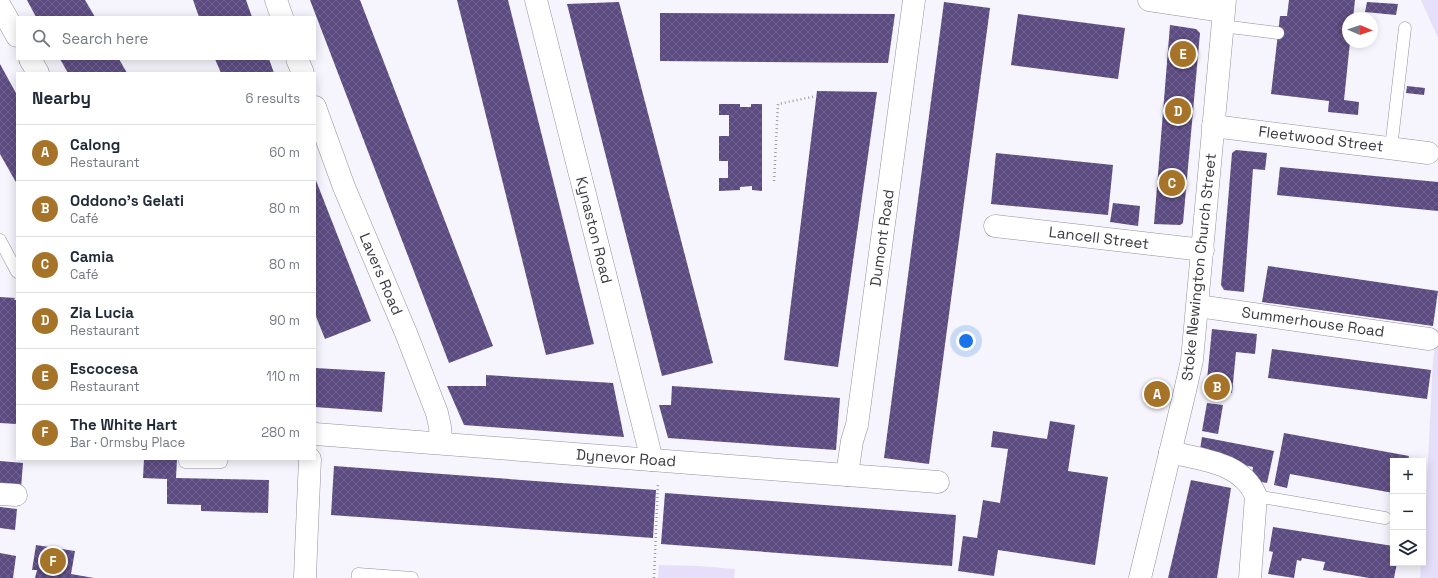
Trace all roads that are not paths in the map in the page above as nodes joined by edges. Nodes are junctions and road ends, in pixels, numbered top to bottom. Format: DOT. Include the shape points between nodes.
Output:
graph roads {
  1 [pos="276,0"];
  2 [pos="536,0"];
  3 [pos="914,0"];
  4 [pos="1149,0"];
  5 [pos="0,6"];
  6 [pos="1223,12"];
  7 [pos="282,16"];
  8 [pos="1405,28"];
  9 [pos="1278,33"];
  10 [pos="16,34"];
  11 [pos="31,60"];
  12 [pos="297,60"];
  13 [pos="37,72"];
  14 [pos="302,72"];
  15 [pos="316,110"];
  16 [pos="1213,126"];
  17 [pos="1391,148"];
  18 [pos="1428,153"];
  19 [pos="995,226"];
  20 [pos="0,240"];
  21 [pos="1203,250"];
  22 [pos="16,270"];
  23 [pos="1198,306"];
  24 [pos="1429,339"];
  25 [pos="316,434"];
  26 [pos="441,443"];
  27 [pos="1170,452"];
  28 [pos="185,460"];
  29 [pos="222,460"];
  30 [pos="310,460"];
  31 [pos="652,460"];
  32 [pos="848,475"];
  33 [pos="938,482"];
  34 [pos="1256,496"];
  35 [pos="1385,518"];
  36 [pos="306,578"];
  37 [pos="358,578"];
  38 [pos="412,578"];
  39 [pos="1140,578"];
  40 [pos="1250,578"];
  1 -- 7 [label="street"];
  2 -- 31 [label="street, Kynaston Road"];
  3 -- 32 [label="street, Dumont Road"];
  4 -- 6 [label="street"];
  5 -- 10 [label="street"];
  6 -- 9 [label="lane"];
  6 -- 16 [label="street, Stoke Newington Church Street"];
  8 -- 17 [label="lane"];
  11 -- 13 [label="street"];
  12 -- 14 [label="street"];
  15 -- 26 [label="street, Lavers Road" via="344,187 406,333 436,413"];
  16 -- 17 [label="street, Fleetwood Street"];
  16 -- 21 [label="street, Stoke Newington Church Street"];
  17 -- 18 [label="street, Fleetwood Street"];
  19 -- 21 [label="street, Lancell Street"];
  20 -- 22 [label="lane"];
  21 -- 23 [label="street, Stoke Newington Church Street"];
  23 -- 24 [label="street, Summerhouse Road"];
  23 -- 27 [label="street, Stoke Newington Church Street" via="1190,371"];
  25 -- 26 [label="street, Dynevor Road"];
  26 -- 31 [label="street, Dynevor Road"];
  27 -- 34 [label="street" via="1235,471 1252,486"];
  27 -- 39 [label="street, Stoke Newington Church Street"];
  28 -- 29 [label="lane"];
  30 -- 36 [label="street"];
  31 -- 32 [label="street, Dynevor Road"];
  32 -- 33 [label="street, Dynevor Road"];
  34 -- 35 [label="lane"];
  34 -- 40 [label="street"];
  37 -- 38 [label="lane" via="358,574"];
}
